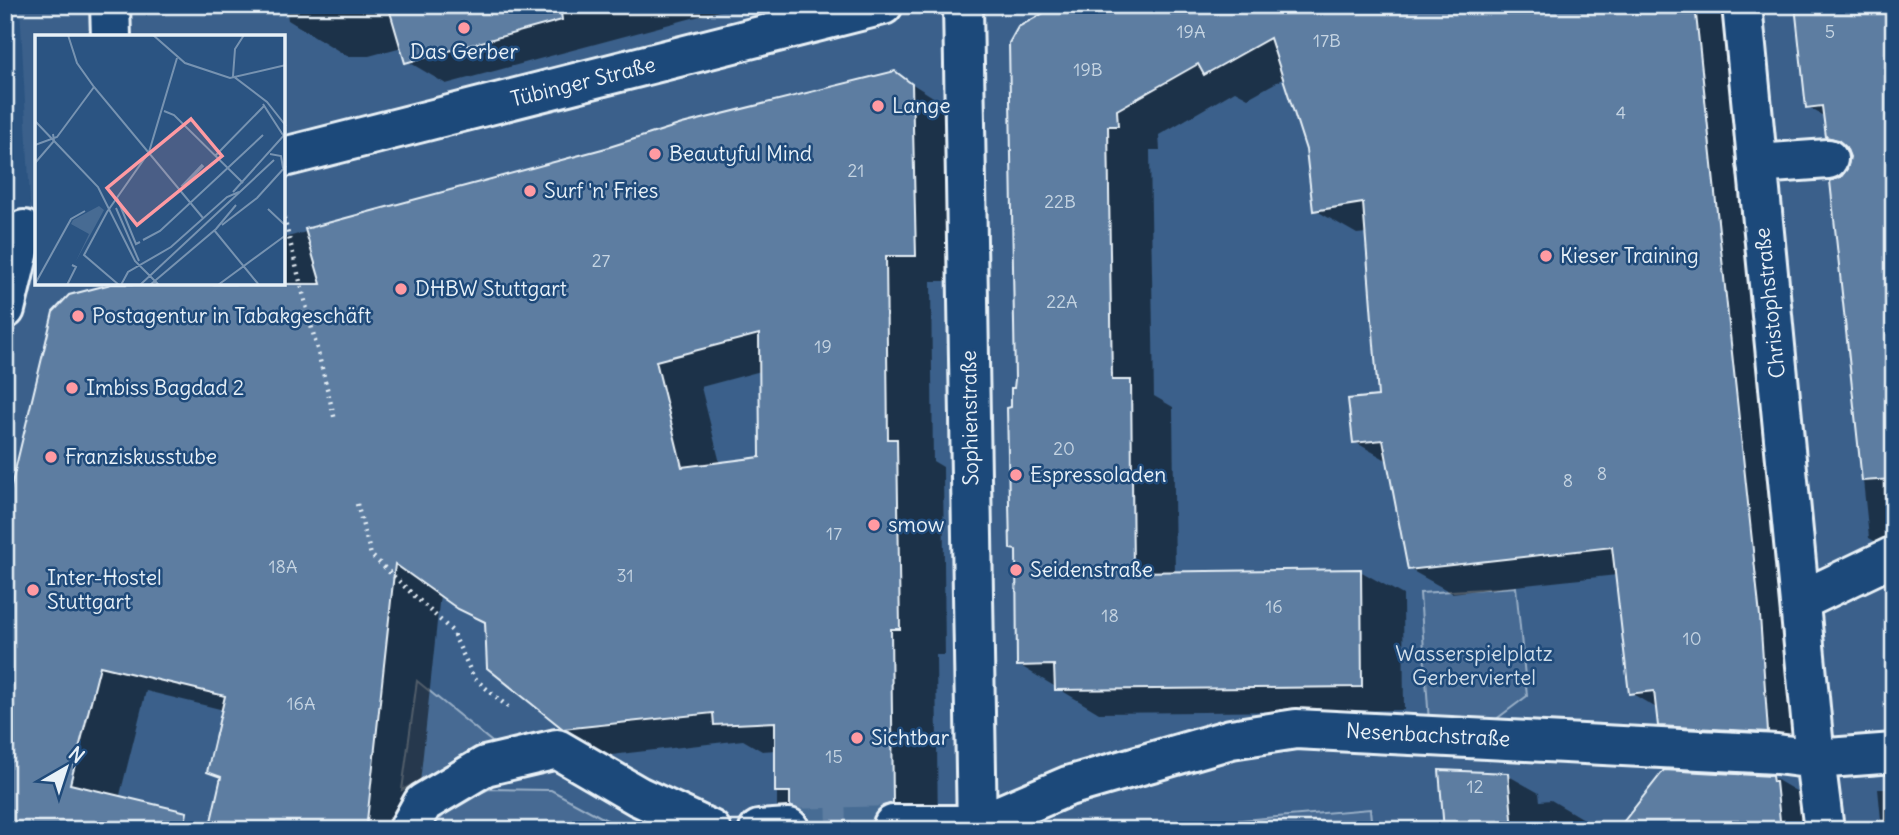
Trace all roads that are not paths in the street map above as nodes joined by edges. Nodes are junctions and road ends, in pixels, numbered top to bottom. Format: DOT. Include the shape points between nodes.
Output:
graph roads {
  1 [pos="110,5"];
  2 [pos="883,5"];
  3 [pos="963,5"];
  4 [pos="1742,5"];
  5 [pos="111,35"];
  6 [pos="285,157"];
  7 [pos="1828,159"];
  8 [pos="1757,164"];
  9 [pos="22,230"];
  10 [pos="5,309"];
  11 [pos="1894,556"];
  12 [pos="1800,601"];
  13 [pos="1894,753"];
  14 [pos="1815,759"];
  15 [pos="893,825"];
  16 [pos="977,827"];
  17 [pos="408,830"];
  18 [pos="711,830"];
  19 [pos="1824,830"];
  1 -- 5 [label="street"];
  2 -- 6 [label="street, Tübinger Straße"];
  3 -- 16 [label="street, Sophienstraße"];
  4 -- 8 [label="street, Christophstraße"];
  7 -- 8 [label="street"];
  8 -- 12 [label="street, Christophstraße"];
  9 -- 10 [label="street"];
  11 -- 12 [label="street"];
  12 -- 14 [label="street, Christophstraße"];
  13 -- 14 [label="street, Nesenbachstraße"];
  14 -- 16 [label="street, Nesenbachstraße" via="1296,729 1231,739 1068,786"];
  14 -- 19 [label="street, Christophstraße"];
  15 -- 16 [label="street"];
  17 -- 18 [label="street" via="423,803 485,766 557,749 638,796"];
}
